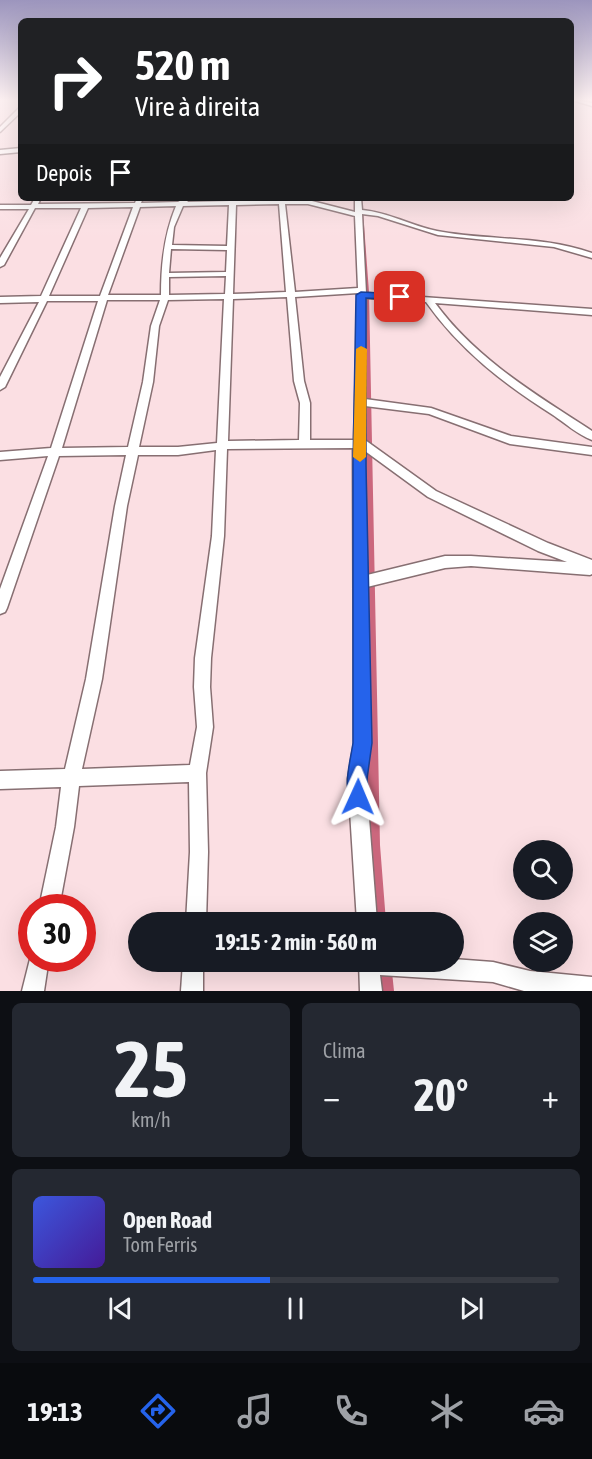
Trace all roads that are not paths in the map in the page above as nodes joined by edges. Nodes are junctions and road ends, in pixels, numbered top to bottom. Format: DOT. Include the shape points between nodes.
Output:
graph roads {
  1 [pos="18,150"];
  2 [pos="0,152"];
  3 [pos="138,201"];
  4 [pos="184,201"];
  5 [pos="232,201"];
  6 [pos="257,201"];
  7 [pos="358,201"];
  8 [pos="36,202"];
  9 [pos="282,202"];
  10 [pos="84,203"];
  11 [pos="0,207"];
  12 [pos="359,213"];
  13 [pos="169,247"];
  14 [pos="230,248"];
  15 [pos="592,256"];
  16 [pos="0,266"];
  17 [pos="229,274"];
  18 [pos="166,275"];
  19 [pos="361,292"];
  20 [pos="290,296"];
  21 [pos="165,297"];
  22 [pos="229,297"];
  23 [pos="44,299"];
  24 [pos="102,299"];
  25 [pos="0,300"];
  26 [pos="429,300"];
  27 [pos="592,312"];
  28 [pos="0,387"];
  29 [pos="360,402"];
  30 [pos="592,436"];
  31 [pos="304,443"];
  32 [pos="360,443"];
  33 [pos="222,446"];
  34 [pos="592,451"];
  35 [pos="53,452"];
  36 [pos="132,452"];
  37 [pos="0,456"];
  38 [pos="592,568"];
  39 [pos="360,583"];
  40 [pos="0,608"];
  41 [pos="197,773"];
  42 [pos="71,779"];
  43 [pos="0,780"];
  44 [pos="52,894"];
  45 [pos="196,912"];
  46 [pos="366,912"];
  47 [pos="464,970"];
  48 [pos="36,972"];
  49 [pos="193,972"];
  50 [pos="370,972"];
  51 [pos="592,988"];
  52 [pos="33,991"];
  53 [pos="192,991"];
  54 [pos="371,991"];
  1 -- 2 [label="street"];
  3 -- 4 [label="street"];
  3 -- 10 [label="street"];
  3 -- 24 [label="street"];
  4 -- 13 [label="street" via="174,217"];
  5 -- 14 [label="street"];
  6 -- 9 [label="street"];
  7 -- 12 [label="street"];
  8 -- 10 [label="street"];
  8 -- 11 [label="street"];
  8 -- 16 [label="street"];
  9 -- 12 [label="street" via="313,202"];
  9 -- 20 [label="street"];
  10 -- 23 [label="street"];
  12 -- 15 [label="street" via="375,213 437,233 546,242"];
  12 -- 19 [label="street"];
  13 -- 14 [label="street"];
  13 -- 18 [label="street"];
  14 -- 17 [label="street"];
  17 -- 18 [label="street"];
  17 -- 22 [label="street"];
  18 -- 21 [label="street"];
  19 -- 20 [label="street"];
  19 -- 26 [label="street"];
  19 -- 29 [label="street"];
  20 -- 22 [label="street"];
  20 -- 31 [label="street" via="305,403"];
  21 -- 22 [label="street"];
  21 -- 24 [label="street"];
  21 -- 36 [label="street" via="155,326 148,382"];
  22 -- 33 [label="street"];
  23 -- 24 [label="street"];
  23 -- 25 [label="street"];
  23 -- 28 [label="street"];
  24 -- 35 [label="street"];
  26 -- 27 [label="street"];
  26 -- 30 [label="street" via="446,324 501,374"];
  29 -- 32 [label="street"];
  29 -- 34 [label="street" via="431,411 510,440"];
  31 -- 32 [label="street"];
  31 -- 33 [label="street"];
  32 -- 38 [label="street" via="432,494"];
  32 -- 39 [label="street"];
  33 -- 36 [label="street"];
  33 -- 41 [label="street" via="218,536 203,658 205,728"];
  35 -- 36 [label="street"];
  35 -- 37 [label="street"];
  35 -- 40 [label="street"];
  36 -- 42 [label="street" via="94,679"];
  38 -- 39 [label="street" via="445,562"];
  39 -- 46 [label="street" via="362,743 357,779"];
  41 -- 42 [label="street"];
  41 -- 45 [label="street"];
  42 -- 43 [label="street"];
  42 -- 44 [label="street"];
  47 -- 51 [label="street"];
  48 -- 52 [label="street"];
  49 -- 53 [label="street"];
  50 -- 54 [label="street"];
}
